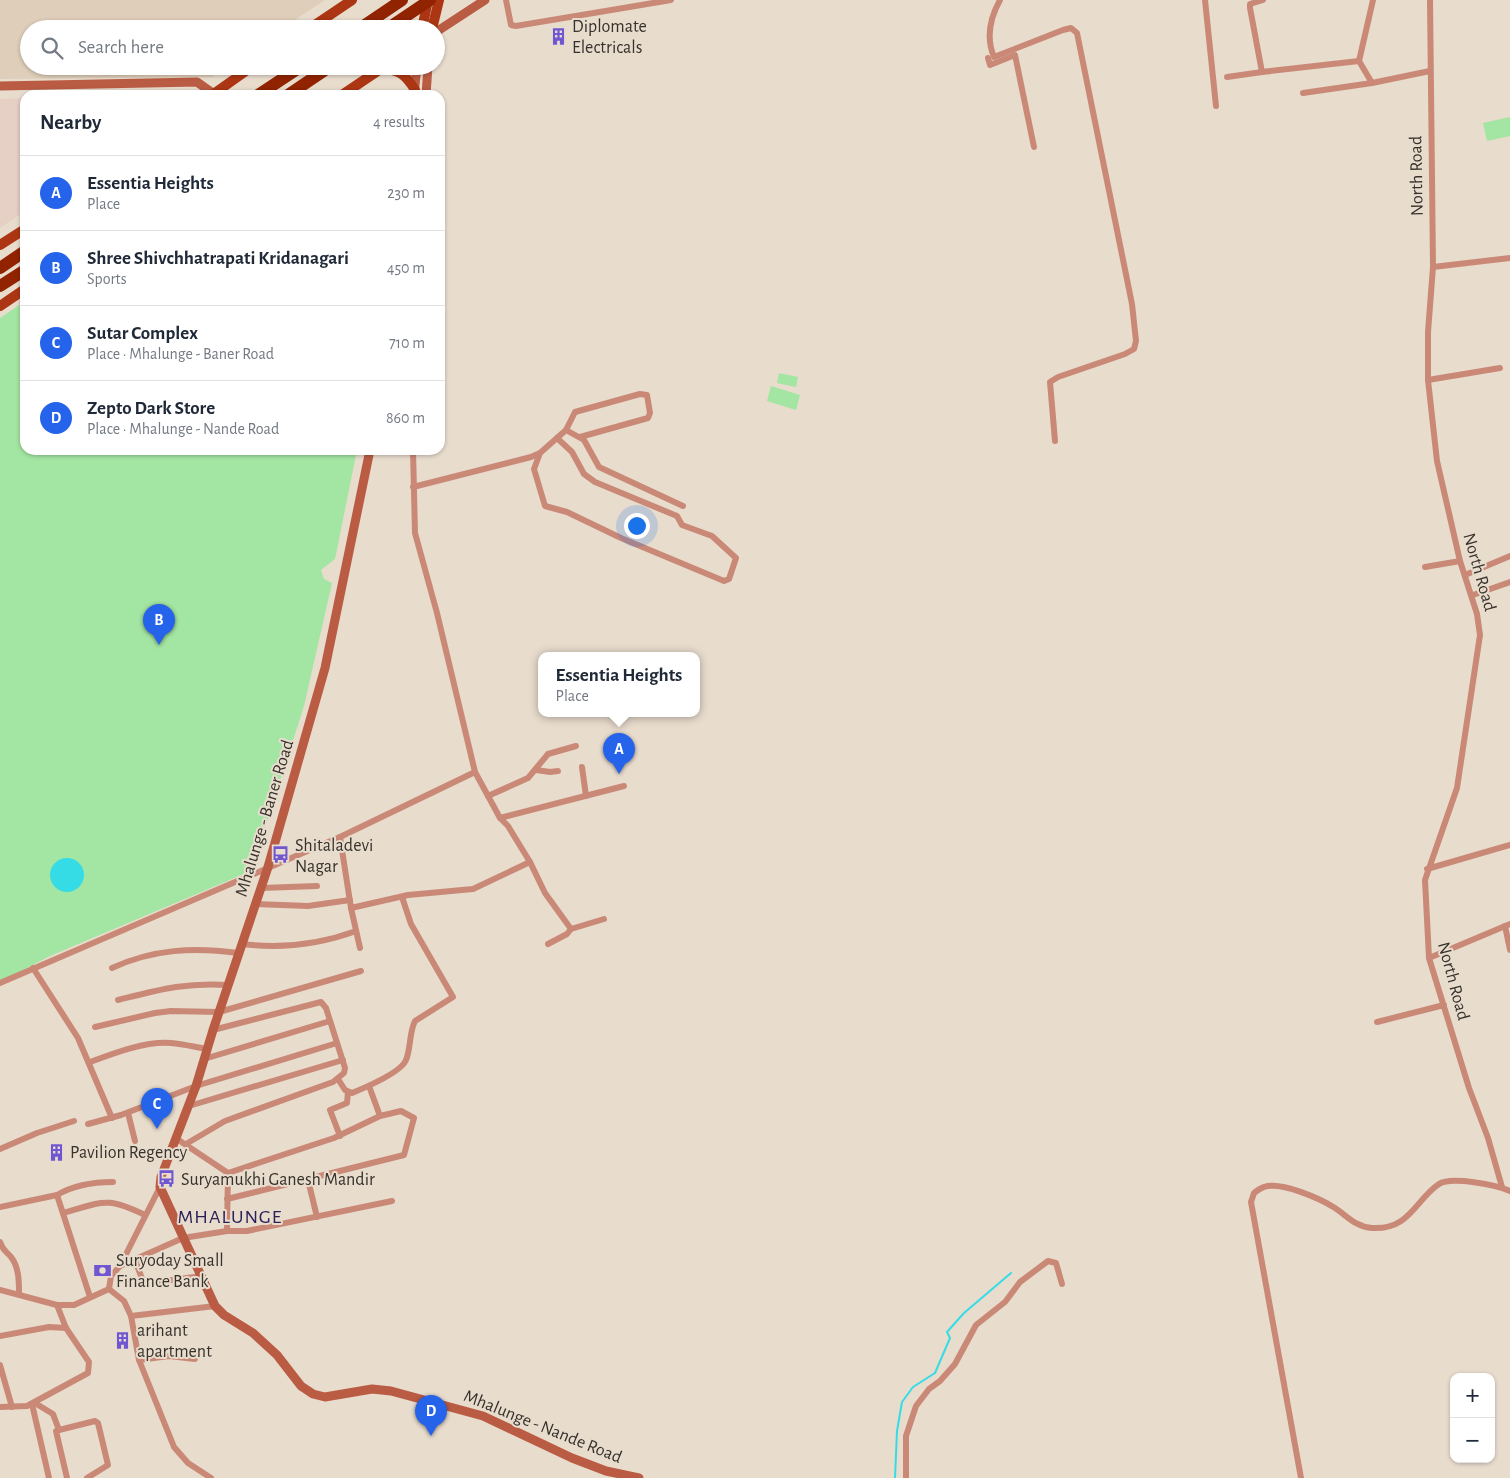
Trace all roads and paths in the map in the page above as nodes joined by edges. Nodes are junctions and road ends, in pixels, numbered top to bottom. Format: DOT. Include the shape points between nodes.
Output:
graph roads {
  1 [pos="352,0"];
  2 [pos="402,0"];
  3 [pos="429,0"];
  4 [pos="439,0"];
  5 [pos="485,0"];
  6 [pos="506,0"];
  7 [pos="671,0"];
  8 [pos="1000,0"];
  9 [pos="1205,0"];
  10 [pos="1262,0"];
  11 [pos="1373,0"];
  12 [pos="1430,0"];
  13 [pos="322,20"];
  14 [pos="373,20"];
  15 [pos="400,20"];
  16 [pos="424,20"];
  17 [pos="434,20"];
  18 [pos="445,26"];
  19 [pos="988,58"];
  20 [pos="1359,61"];
  21 [pos="1430,71"];
  22 [pos="1262,72"];
  23 [pos="239,75"];
  24 [pos="288,75"];
  25 [pos="318,75"];
  26 [pos="371,75"];
  27 [pos="405,75"];
  28 [pos="415,75"];
  29 [pos="427,75"];
  30 [pos="1227,77"];
  31 [pos="1372,83"];
  32 [pos="0,86"];
  33 [pos="208,90"];
  34 [pos="219,90"];
  35 [pos="266,90"];
  36 [pos="295,90"];
  37 [pos="349,90"];
  38 [pos="412,90"];
  39 [pos="414,90"];
  40 [pos="426,90"];
  41 [pos="1303,92"];
  42 [pos="1216,106"];
  43 [pos="1034,147"];
  44 [pos="20,232"];
  45 [pos="0,245"];
  46 [pos="20,254"];
  47 [pos="1510,258"];
  48 [pos="1433,267"];
  49 [pos="0,268"];
  50 [pos="20,273"];
  51 [pos="0,286"];
  52 [pos="20,292"];
  53 [pos="0,306"];
  54 [pos="1500,368"];
  55 [pos="1428,380"];
  56 [pos="566,430"];
  57 [pos="580,437"];
  58 [pos="557,438"];
  59 [pos="1054,441"];
  60 [pos="540,453"];
  61 [pos="369,455"];
  62 [pos="413,455"];
  63 [pos="414,486"];
  64 [pos="684,506"];
  65 [pos="1510,556"];
  66 [pos="1460,560"];
  67 [pos="1425,567"];
  68 [pos="1465,575"];
  69 [pos="1510,582"];
  70 [pos="1473,595"];
  71 [pos="576,746"];
  72 [pos="582,767"];
  73 [pos="536,770"];
  74 [pos="558,771"];
  75 [pos="475,772"];
  76 [pos="624,786"];
  77 [pos="488,796"];
  78 [pos="586,796"];
  79 [pos="500,818"];
  80 [pos="340,837"];
  81 [pos="1510,845"];
  82 [pos="530,862"];
  83 [pos="268,867"];
  84 [pos="1427,870"];
  85 [pos="317,886"];
  86 [pos="261,888"];
  87 [pos="402,897"];
  88 [pos="350,900"];
  89 [pos="255,904"];
  90 [pos="351,908"];
  91 [pos="604,918"];
  92 [pos="1507,925"];
  93 [pos="572,929"];
  94 [pos="356,931"];
  95 [pos="242,944"];
  96 [pos="548,944"];
  97 [pos="360,948"];
  98 [pos="1510,950"];
  99 [pos="238,953"];
  100 [pos="1429,958"];
  101 [pos="33,968"];
  102 [pos="112,968"];
  103 [pos="361,971"];
  104 [pos="0,983"];
  105 [pos="228,985"];
  106 [pos="118,1000"];
  107 [pos="1444,1005"];
  108 [pos="218,1012"];
  109 [pos="330,1021"];
  110 [pos="1377,1022"];
  111 [pos="95,1027"];
  112 [pos="213,1030"];
  113 [pos="337,1043"];
  114 [pos="206,1054"];
  115 [pos="342,1060"];
  116 [pos="90,1062"];
  117 [pos="338,1079"];
  118 [pos="196,1086"];
  119 [pos="369,1086"];
  120 [pos="348,1092"];
  121 [pos="189,1106"];
  122 [pos="128,1113"];
  123 [pos="380,1116"];
  124 [pos="112,1118"];
  125 [pos="74,1121"];
  126 [pos="88,1124"];
  127 [pos="340,1136"];
  128 [pos="177,1139"];
  129 [pos="136,1141"];
  130 [pos="186,1144"];
  131 [pos="0,1149"];
  132 [pos="228,1173"];
  133 [pos="308,1180"];
  134 [pos="113,1182"];
  135 [pos="160,1187"];
  136 [pos="1502,1187"];
  137 [pos="1510,1191"];
  138 [pos="57,1194"];
  139 [pos="227,1199"];
  140 [pos="392,1201"];
  141 [pos="0,1207"];
  142 [pos="63,1213"];
  143 [pos="145,1215"];
  144 [pos="317,1217"];
  145 [pos="228,1231"];
  146 [pos="183,1238"];
  147 [pos="0,1242"];
  148 [pos="136,1260"];
  149 [pos="120,1266"];
  150 [pos="201,1276"];
  151 [pos="1062,1284"];
  152 [pos="109,1289"];
  153 [pos="0,1290"];
  154 [pos="19,1293"];
  155 [pos="90,1298"];
  156 [pos="57,1305"];
  157 [pos="215,1306"];
  158 [pos="131,1316"];
  159 [pos="66,1328"];
  160 [pos="0,1336"];
  161 [pos="195,1359"];
  162 [pos="139,1360"];
  163 [pos="0,1365"];
  164 [pos="34,1403"];
  165 [pos="0,1406"];
  166 [pos="12,1407"];
  167 [pos="60,1430"];
  168 [pos="50,1478"];
  169 [pos="67,1478"];
  170 [pos="86,1478"];
  171 [pos="211,1478"];
  172 [pos="639,1478"];
  173 [pos="906,1478"];
  174 [pos="1301,1478"];
  1 -- 13 [label="main road"];
  2 -- 14 [label="highway"];
  3 -- 15 [label="highway, bridge"];
  3 -- 16 [label="main road"];
  4 -- 17 [label="main road"];
  5 -- 18 [label="main road"];
  6 -- 7 [label="street" via="511,25 516,26"];
  8 -- 59 [label="street" via="989,31 989,46 994,56 1063,30 1071,28 1078,33 1132,304 1134,349 1050,382"];
  9 -- 42 [label="street"];
  10 -- 22 [label="street" via="1250,4 1250,8"];
  11 -- 20 [label="street"];
  12 -- 21 [label="street, North Road"];
  19 -- 43 [label="street" via="990,65 1016,55"];
  20 -- 22 [label="street"];
  20 -- 31 [label="street"];
  21 -- 31 [label="street"];
  21 -- 48 [label="street, North Road"];
  22 -- 30 [label="street"];
  23 -- 34 [label="main road"];
  24 -- 35 [label="highway"];
  25 -- 36 [label="highway"];
  26 -- 37 [label="main road"];
  27 -- 38 [label="main road"];
  28 -- 39 [label="main road"];
  29 -- 40 [label="main road"];
  31 -- 41 [label="street"];
  32 -- 33 [label="main road" via="197,82"];
  44 -- 45 [label="main road"];
  46 -- 49 [label="highway"];
  47 -- 48 [label="street"];
  48 -- 55 [label="street, North Road"];
  50 -- 51 [label="highway"];
  52 -- 53 [label="main road"];
  54 -- 55 [label="street"];
  55 -- 66 [label="street, North Road" via="1436,461"];
  56 -- 57 [label="street"];
  56 -- 57 [label="street" via="572,416 580,410 640,394 647,395 648,418"];
  56 -- 58 [label="street"];
  57 -- 64 [label="street" via="599,468"];
  58 -- 60 [label="street"];
  58 -- 60 [label="street" via="572,452 584,474 595,482 678,516 682,525 712,536 736,558 729,579 724,581 567,512 545,506 534,468"];
  60 -- 63 [label="street"];
  61 -- 83 [label="main road, Mhalunge - Baner Road" via="326,668"];
  62 -- 63 [label="street"];
  63 -- 75 [label="street" via="415,533"];
  65 -- 68 [label="street"];
  66 -- 67 [label="street"];
  66 -- 68 [label="street, North Road"];
  68 -- 70 [label="street, North Road"];
  69 -- 70 [label="street"];
  70 -- 84 [label="street, North Road" via="1480,635 1463,756 1457,788"];
  71 -- 73 [label="street" via="548,754"];
  72 -- 78 [label="street"];
  73 -- 74 [label="street"];
  73 -- 77 [label="street" via="528,778"];
  75 -- 77 [label="street"];
  75 -- 80 [label="street"];
  76 -- 78 [label="street"];
  77 -- 79 [label="street"];
  78 -- 79 [label="street"];
  79 -- 82 [label="street"];
  80 -- 83 [label="street"];
  80 -- 88 [label="street"];
  81 -- 84 [label="street"];
  82 -- 87 [label="street" via="473,890"];
  82 -- 93 [label="street" via="545,893"];
  83 -- 86 [label="main road, Mhalunge - Baner Road"];
  83 -- 101 [label="street"];
  84 -- 100 [label="street, North Road" via="1424,880"];
  85 -- 86 [label="street"];
  86 -- 89 [label="main road, Mhalunge - Baner Road"];
  87 -- 90 [label="street"];
  87 -- 119 [label="street" via="411,924 454,996 415,1021 405,1063"];
  88 -- 89 [label="street" via="308,906"];
  88 -- 90 [label="street"];
  89 -- 95 [label="main road, Mhalunge - Baner Road"];
  90 -- 94 [label="street"];
  91 -- 93 [label="street"];
  92 -- 98 [label="street"];
  92 -- 100 [label="street"];
  93 -- 96 [label="street"];
  94 -- 95 [label="street" via="301,946 280,948"];
  94 -- 97 [label="street"];
  95 -- 99 [label="main road, Mhalunge - Baner Road"];
  99 -- 102 [label="street" via="214,950 150,953"];
  99 -- 105 [label="main road, Mhalunge - Baner Road"];
  100 -- 107 [label="street, North Road"];
  101 -- 104 [label="street"];
  101 -- 116 [label="street"];
  103 -- 108 [label="street"];
  105 -- 106 [label="street" via="178,985"];
  105 -- 108 [label="main road, Mhalunge - Baner Road"];
  107 -- 110 [label="street"];
  107 -- 136 [label="street, North Road"];
  108 -- 111 [label="street" via="155,1013"];
  108 -- 112 [label="main road, Mhalunge - Baner Road"];
  109 -- 112 [label="street" via="324,1004 316,1002"];
  109 -- 113 [label="street"];
  109 -- 114 [label="street"];
  112 -- 114 [label="main road, Mhalunge - Baner Road"];
  113 -- 115 [label="street"];
  113 -- 118 [label="street"];
  114 -- 116 [label="street" via="171,1043 130,1050"];
  114 -- 118 [label="main road, Mhalunge - Baner Road"];
  115 -- 117 [label="street" via="345,1068"];
  115 -- 121 [label="street"];
  116 -- 124 [label="street"];
  117 -- 120 [label="street"];
  117 -- 130 [label="street" via="225,1121"];
  118 -- 121 [label="main road, Mhalunge - Baner Road"];
  118 -- 122 [label="street"];
  119 -- 120 [label="street"];
  119 -- 123 [label="street"];
  120 -- 127 [label="street" via="348,1103 330,1110"];
  121 -- 128 [label="main road, Mhalunge - Baner Road"];
  122 -- 124 [label="street"];
  122 -- 129 [label="street"];
  123 -- 127 [label="street"];
  123 -- 133 [label="street" via="401,1111 414,1118 404,1155"];
  124 -- 126 [label="street"];
  125 -- 131 [label="street"];
  127 -- 132 [label="street"];
  128 -- 130 [label="street"];
  128 -- 135 [label="main road, Mhalunge - Baner Road"];
  130 -- 132 [label="street"];
  132 -- 139 [label="street"];
  133 -- 139 [label="street"];
  133 -- 144 [label="street"];
  134 -- 138 [label="street" via="72,1187"];
  135 -- 143 [label="street"];
  135 -- 146 [label="main road, Mhalunge - Nande Road"];
  136 -- 137 [label="street"];
  136 -- 174 [label="street" via="1474,1182 1441,1182 1406,1218 1388,1226 1371,1228 1352,1222 1303,1191 1264,1186 1254,1193 1252,1202"];
  138 -- 141 [label="street"];
  138 -- 142 [label="street"];
  139 -- 145 [label="street"];
  140 -- 144 [label="street"];
  142 -- 143 [label="street" via="106,1201 122,1204"];
  142 -- 155 [label="street"];
  143 -- 149 [label="street"];
  144 -- 145 [label="street" via="248,1232"];
  145 -- 146 [label="street"];
  146 -- 148 [label="street"];
  146 -- 150 [label="main road, Mhalunge - Nande Road"];
  147 -- 154 [label="street" via="2,1250 16,1266"];
  148 -- 149 [label="street"];
  148 -- 150 [label="street" via="144,1284"];
  149 -- 152 [label="street" via="111,1276"];
  150 -- 157 [label="main road, Mhalunge - Nande Road"];
  151 -- 173 [label="street" via="1056,1262 1048,1261 1020,1282 1005,1302 976,1325 955,1364 916,1406 906,1436"];
  152 -- 155 [label="street"];
  152 -- 158 [label="street" via="124,1301"];
  153 -- 154 [label="street"];
  154 -- 156 [label="street"];
  155 -- 156 [label="street" via="74,1305"];
  156 -- 159 [label="street"];
  157 -- 158 [label="street"];
  157 -- 172 [label="main road, Mhalunge - Nande Road" via="253,1333 277,1355 301,1386 314,1394 325,1397 372,1389 391,1390 483,1416 572,1458 606,1471"];
  158 -- 162 [label="street"];
  159 -- 160 [label="street" via="49,1327"];
  159 -- 164 [label="street" via="90,1362 88,1373"];
  161 -- 162 [label="street" via="169,1356"];
  162 -- 171 [label="street" via="174,1447 188,1463"];
  163 -- 166 [label="street"];
  164 -- 166 [label="street"];
  164 -- 167 [label="street" via="53,1414"];
  164 -- 168 [label="street"];
  165 -- 166 [label="street"];
  167 -- 169 [label="street" via="56,1431"];
  167 -- 170 [label="street" via="98,1422 108,1464"];
}
